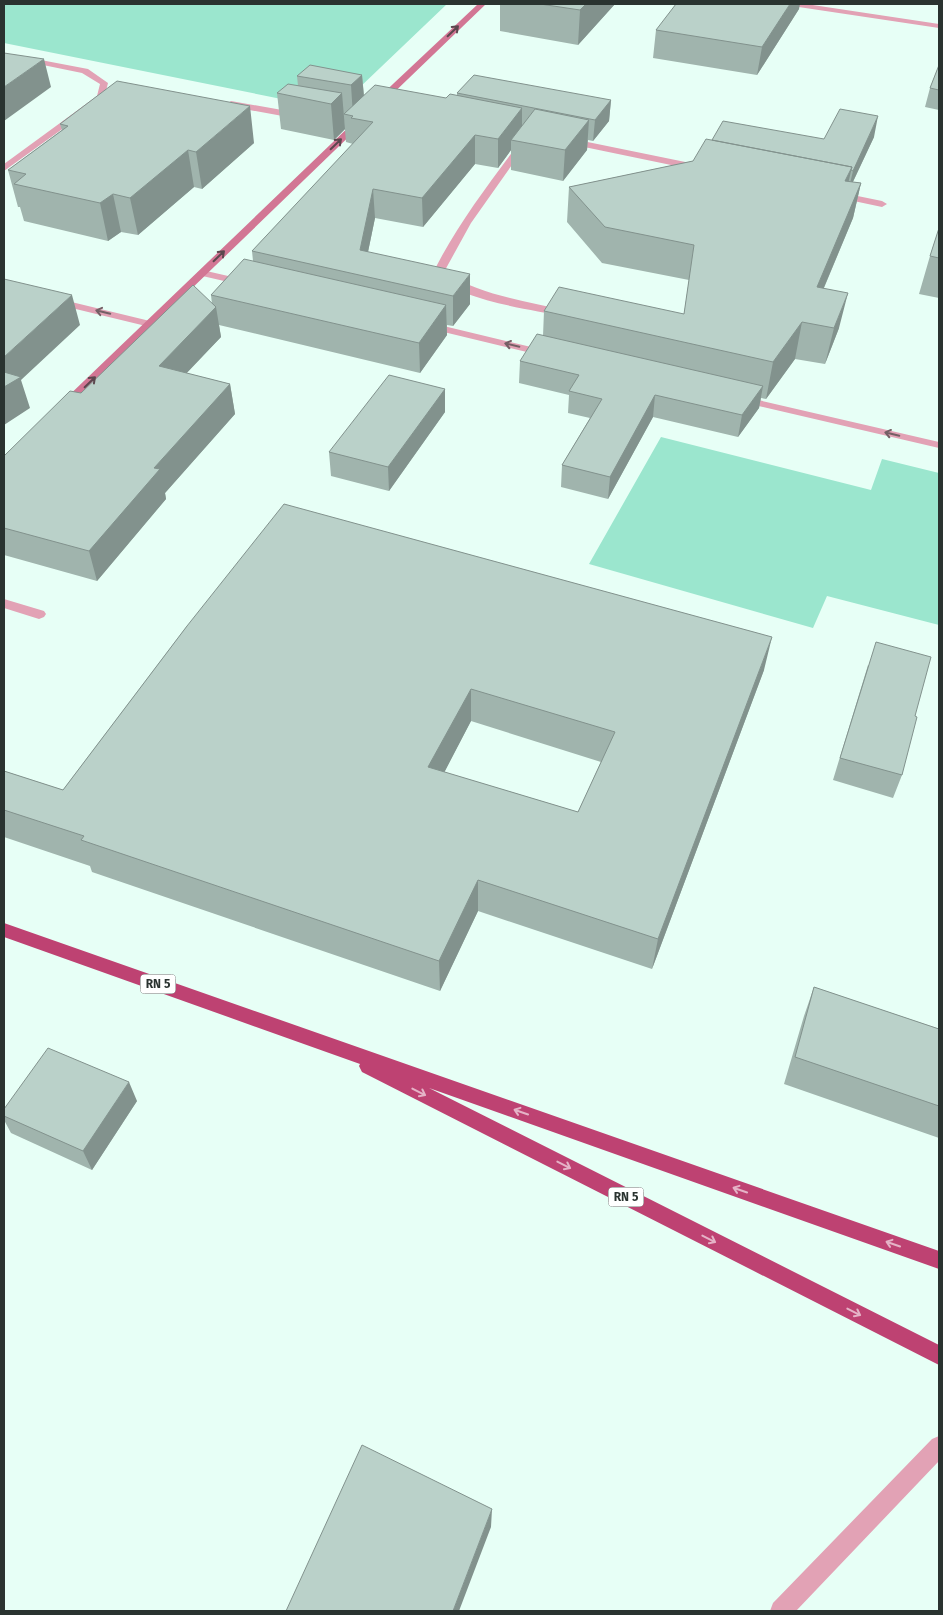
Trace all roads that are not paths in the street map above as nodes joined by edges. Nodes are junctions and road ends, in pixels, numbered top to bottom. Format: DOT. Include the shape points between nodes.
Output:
graph roads {
  1 [pos="482,4"];
  2 [pos="792,4"];
  3 [pos="939,26"];
  4 [pos="4,55"];
  5 [pos="222,103"];
  6 [pos="308,118"];
  7 [pos="531,133"];
  8 [pos="560,139"];
  9 [pos="4,168"];
  10 [pos="706,169"];
  11 [pos="823,192"];
  12 [pos="882,204"];
  13 [pos="202,273"];
  14 [pos="260,286"];
  15 [pos="40,297"];
  16 [pos="575,316"];
  17 [pos="415,322"];
  18 [pos="150,324"];
  19 [pos="561,356"];
  20 [pos="726,395"];
  21 [pos="60,411"];
  22 [pos="939,445"];
  23 [pos="4,604"];
  24 [pos="38,614"];
  25 [pos="4,930"];
  26 [pos="313,1038"];
  27 [pos="939,1260"];
  28 [pos="939,1355"];
  29 [pos="939,1446"];
  30 [pos="781,1611"];
  13 -- 1 [label="main road, one-way" via="350,125 376,108"];
  2 -- 3 [label="street"];
  4 -- 9 [label="street" via="85,71 104,83 101,97"];
  5 -- 6 [label="street"];
  7 -- 16 [label="street" via="449,248 438,273 453,284 498,299"];
  8 -- 10 [label="street"];
  11 -- 12 [label="street"];
  13 -- 14 [label="street"];
  13 -- 18 [label="main road"];
  18 -- 15 [label="street, one-way"];
  19 -- 17 [label="street, one-way"];
  21 -- 18 [label="main road, one-way"];
  22 -- 20 [label="street, one-way"];
  23 -- 24 [label="street"];
  25 -- 26 [label="highway, RN 5"];
  27 -- 26 [label="highway, RN 5, one-way"];
  26 -- 28 [label="highway, RN 5, one-way"];
  29 -- 30 [label="street"];
}
